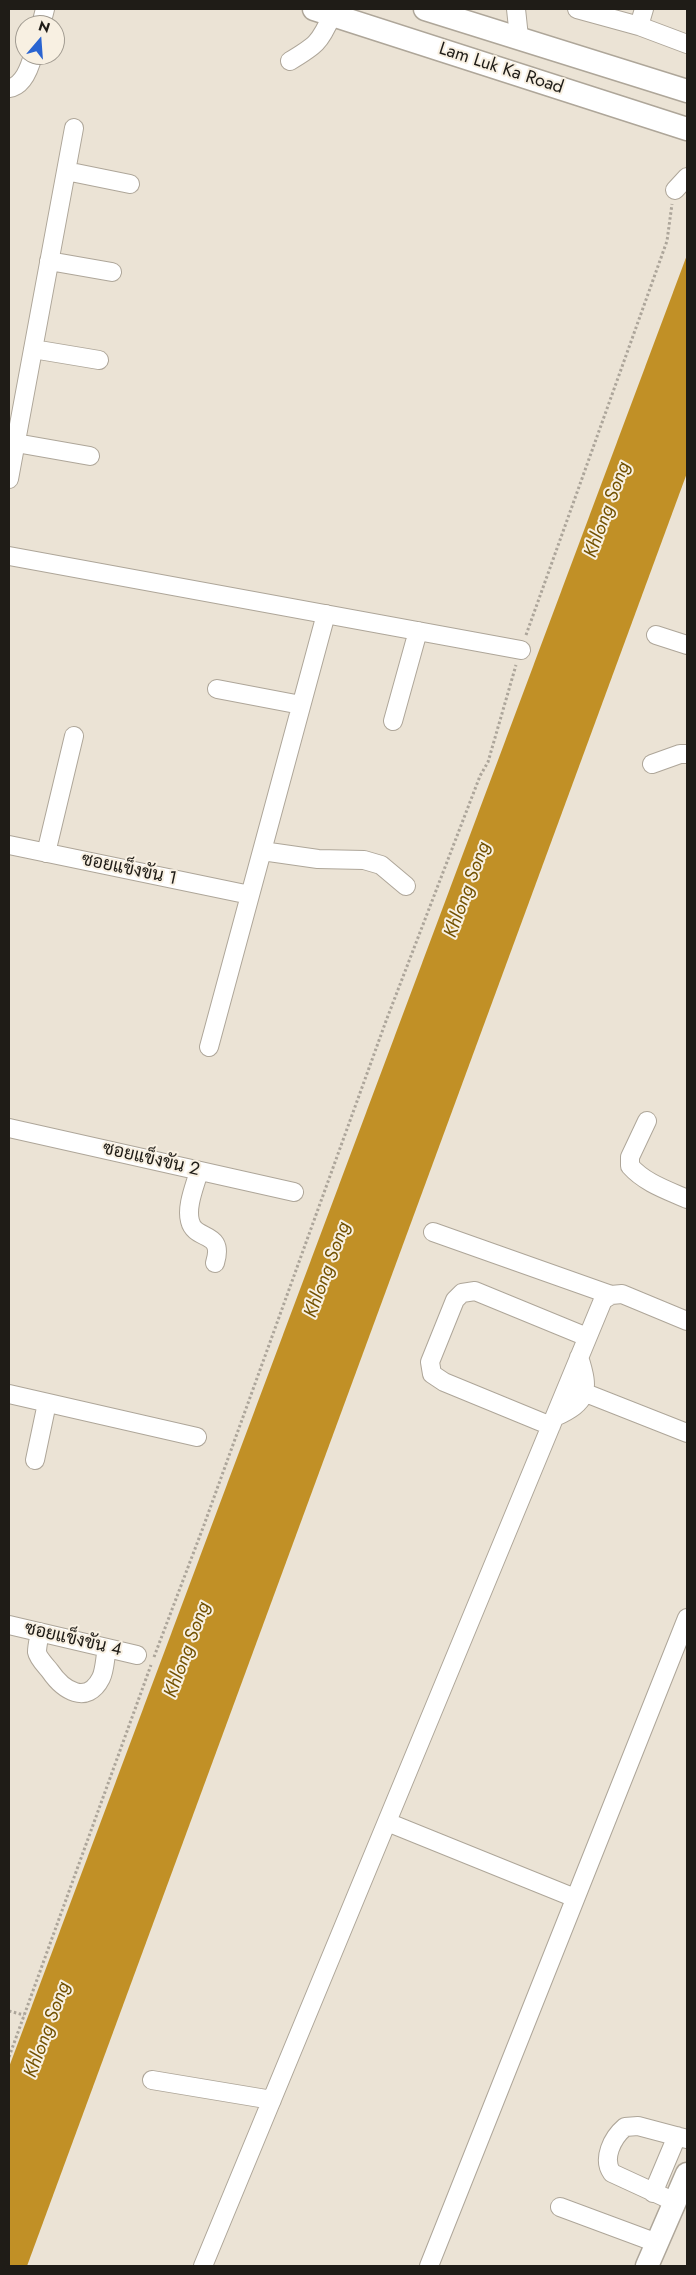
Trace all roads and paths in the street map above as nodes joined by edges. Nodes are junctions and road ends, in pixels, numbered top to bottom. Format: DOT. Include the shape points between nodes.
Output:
graph roads {
  1 [pos="516,9"];
  2 [pos="577,9"];
  3 [pos="644,9"];
  4 [pos="434,10"];
  5 [pos="323,12"];
  6 [pos="606,12"];
  7 [pos="639,26"];
  8 [pos="519,38"];
  9 [pos="687,44"];
  10 [pos="290,61"];
  11 [pos="29,65"];
  12 [pos="9,88"];
  13 [pos="687,91"];
  14 [pos="74,128"];
  15 [pos="687,129"];
  16 [pos="66,170"];
  17 [pos="687,177"];
  18 [pos="130,184"];
  19 [pos="675,190"];
  20 [pos="49,261"];
  21 [pos="112,272"];
  22 [pos="33,349"];
  23 [pos="100,360"];
  24 [pos="16,443"];
  25 [pos="90,456"];
  26 [pos="9,479"];
  27 [pos="9,556"];
  28 [pos="326,614"];
  29 [pos="418,631"];
  30 [pos="656,634"];
  31 [pos="687,645"];
  32 [pos="521,650"];
  33 [pos="217,689"];
  34 [pos="301,705"];
  35 [pos="393,721"];
  36 [pos="74,736"];
  37 [pos="687,754"];
  38 [pos="652,764"];
  39 [pos="9,845"];
  40 [pos="262,852"];
  41 [pos="46,853"];
  42 [pos="406,886"];
  43 [pos="250,895"];
  44 [pos="209,1047"];
  45 [pos="647,1121"];
  46 [pos="9,1128"];
  47 [pos="199,1171"];
  48 [pos="294,1192"];
  49 [pos="687,1199"];
  50 [pos="433,1232"];
  51 [pos="215,1263"];
  52 [pos="611,1295"];
  53 [pos="687,1320"];
  54 [pos="587,1337"];
  55 [pos="579,1357"];
  56 [pos="583,1392"];
  57 [pos="9,1394"];
  58 [pos="47,1403"];
  59 [pos="553,1421"];
  60 [pos="687,1433"];
  61 [pos="197,1437"];
  62 [pos="35,1460"];
  63 [pos="687,1618"];
  64 [pos="9,1625"];
  65 [pos="40,1632"];
  66 [pos="107,1648"];
  67 [pos="137,1654"];
  68 [pos="387,1822"];
  69 [pos="575,1898"];
  70 [pos="9,2010"];
  71 [pos="24,2015"];
  72 [pos="9,2057"];
  73 [pos="152,2080"];
  74 [pos="272,2100"];
  75 [pos="682,2137"];
  76 [pos="687,2174"];
  77 [pos="653,2193"];
  78 [pos="675,2202"];
  79 [pos="560,2208"];
  80 [pos="657,2243"];
  81 [pos="203,2266"];
  82 [pos="429,2266"];
  83 [pos="647,2266"];
  1 -- 8 [label="street"];
  2 -- 6 [label="street"];
  3 -- 7 [label="street"];
  4 -- 8 [label="main road, Lam Luk Ka Road"];
  5 -- 10 [label="street" via="324,34 315,45"];
  5 -- 15 [label="main road, Lam Luk Ka Road"];
  6 -- 7 [label="street"];
  7 -- 9 [label="street"];
  8 -- 13 [label="main road, Lam Luk Ka Road"];
  11 -- 12 [label="street" via="23,79"];
  14 -- 16 [label="street"];
  16 -- 18 [label="street"];
  16 -- 20 [label="street"];
  17 -- 19 [label="street"];
  19 -- 32 [label="path" via="667,241"];
  20 -- 21 [label="street"];
  20 -- 22 [label="street"];
  22 -- 23 [label="street"];
  22 -- 24 [label="street"];
  24 -- 25 [label="street"];
  24 -- 26 [label="street"];
  27 -- 28 [label="street"];
  28 -- 29 [label="street"];
  28 -- 34 [label="street"];
  29 -- 32 [label="street"];
  29 -- 35 [label="street"];
  30 -- 31 [label="street"];
  32 -- 71 [label="path" via="488,762 386,1021"];
  33 -- 34 [label="street"];
  34 -- 40 [label="street"];
  36 -- 41 [label="street"];
  37 -- 38 [label="street"];
  39 -- 41 [label="street, ซอยแข็งขัน 1"];
  40 -- 42 [label="street" via="318,859 364,860 381,865"];
  40 -- 43 [label="street"];
  41 -- 43 [label="street, ซอยแข็งขัน 1"];
  43 -- 44 [label="street"];
  45 -- 49 [label="street" via="630,1157 630,1166 653,1184"];
  46 -- 47 [label="street, ซอยแข็งขัน 2"];
  47 -- 48 [label="street, ซอยแข็งขัน 2"];
  47 -- 51 [label="street" via="190,1222 194,1230 213,1240 217,1246"];
  50 -- 52 [label="street"];
  52 -- 53 [label="street" via="622,1294"];
  52 -- 54 [label="street" via="603,1300"];
  54 -- 55 [label="street"];
  54 -- 59 [label="street" via="475,1291 462,1293 455,1300 430,1362 432,1374 444,1382"];
  55 -- 56 [label="street" via="586,1378"];
  55 -- 59 [label="street"];
  56 -- 59 [label="street" via="573,1408"];
  56 -- 60 [label="street"];
  57 -- 58 [label="street"];
  58 -- 61 [label="street"];
  58 -- 62 [label="street"];
  59 -- 68 [label="street"];
  63 -- 69 [label="street"];
  64 -- 65 [label="street, ซอยแข็งขัน 4"];
  65 -- 66 [label="street, ซอยแข็งขัน 4"];
  65 -- 66 [label="street" via="37,1652 40,1657 57,1682 79,1693 88,1693 102,1677"];
  66 -- 67 [label="street, ซอยแข็งขัน 4"];
  68 -- 69 [label="street"];
  68 -- 74 [label="street"];
  69 -- 82 [label="street"];
  70 -- 71 [label="path"];
  71 -- 72 [label="path"];
  73 -- 74 [label="street"];
  74 -- 81 [label="street"];
  75 -- 77 [label="street"];
  75 -- 77 [label="street" via="638,2126 624,2127 618,2132 608,2156 612,2174"];
  76 -- 78 [label="main road"];
  77 -- 78 [label="street"];
  78 -- 80 [label="main road"];
  79 -- 80 [label="street"];
  80 -- 83 [label="main road"];
}
